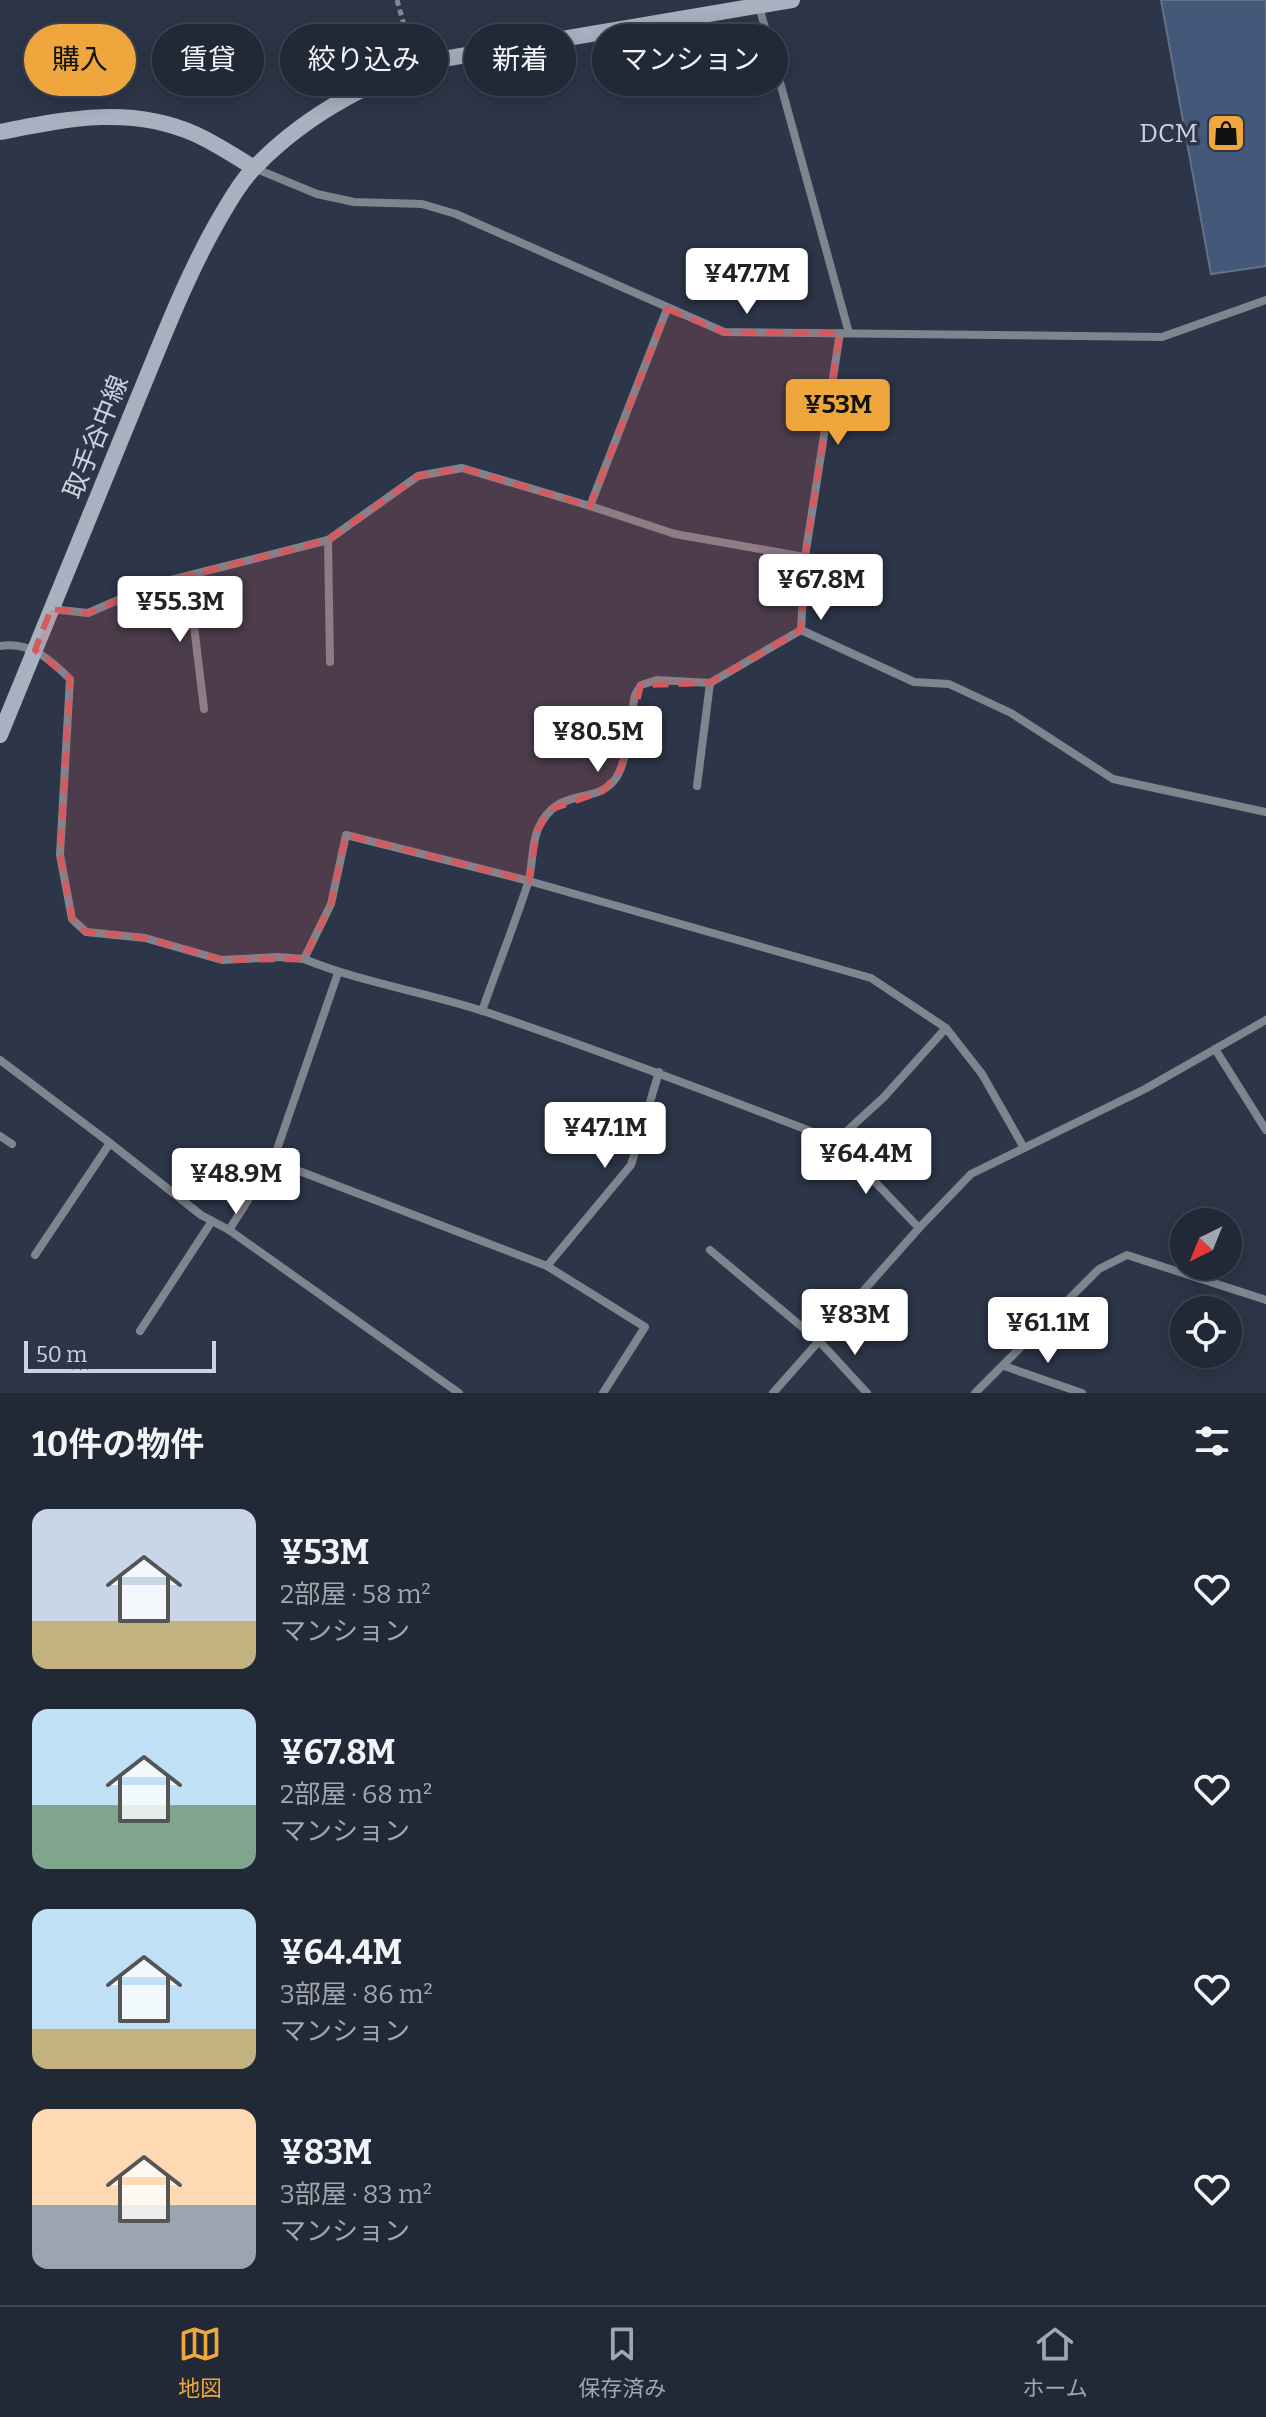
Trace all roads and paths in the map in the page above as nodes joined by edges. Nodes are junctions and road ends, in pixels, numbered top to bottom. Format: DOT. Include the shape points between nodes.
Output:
graph roads {
  1 [pos="397,0"];
  2 [pos="792,0"];
  3 [pos="758,3"];
  4 [pos="404,24"];
  5 [pos="448,58"];
  6 [pos="351,96"];
  7 [pos="0,132"];
  8 [pos="254,168"];
  9 [pos="1266,300"];
  10 [pos="667,309"];
  11 [pos="844,333"];
  12 [pos="590,506"];
  13 [pos="328,540"];
  14 [pos="805,557"];
  15 [pos="188,576"];
  16 [pos="51,609"];
  17 [pos="801,630"];
  18 [pos="0,646"];
  19 [pos="35,650"];
  20 [pos="330,662"];
  21 [pos="710,683"];
  22 [pos="204,709"];
  23 [pos="0,735"];
  24 [pos="697,786"];
  25 [pos="1266,812"];
  26 [pos="529,881"];
  27 [pos="304,959"];
  28 [pos="338,973"];
  29 [pos="482,1011"];
  30 [pos="1266,1020"];
  31 [pos="946,1028"];
  32 [pos="1215,1049"];
  33 [pos="3,1062"];
  34 [pos="659,1072"];
  35 [pos="0,1074"];
  36 [pos="1266,1130"];
  37 [pos="0,1136"];
  38 [pos="836,1141"];
  39 [pos="110,1143"];
  40 [pos="12,1144"];
  41 [pos="1024,1148"];
  42 [pos="273,1161"];
  43 [pos="212,1221"];
  44 [pos="919,1228"];
  45 [pos="229,1230"];
  46 [pos="710,1250"];
  47 [pos="35,1255"];
  48 [pos="547,1266"];
  49 [pos="1266,1300"];
  50 [pos="140,1331"];
  51 [pos="820,1342"];
  52 [pos="1004,1366"];
  53 [pos="459,1393"];
  54 [pos="603,1393"];
  55 [pos="773,1393"];
  56 [pos="867,1393"];
  57 [pos="975,1393"];
  58 [pos="1082,1393"];
  1 -- 4 [label="path"];
  2 -- 3 [label="main road, 取手谷中線"];
  3 -- 5 [label="main road, 取手谷中線"];
  3 -- 11 [label="street"];
  6 -- 8 [label="main road, 取手谷中線" via="290,136"];
  7 -- 8 [label="main road" via="74,118 138,117 195,134"];
  8 -- 10 [label="street" via="317,194 354,202 422,204 456,214"];
  8 -- 16 [label="main road, 取手谷中線" via="228,204 183,289"];
  9 -- 11 [label="street" via="1162,337"];
  10 -- 11 [label="street" via="724,332"];
  10 -- 12 [label="street"];
  11 -- 14 [label="street"];
  12 -- 13 [label="street" via="462,468 418,476"];
  12 -- 14 [label="street" via="675,534"];
  13 -- 15 [label="street"];
  13 -- 20 [label="street"];
  14 -- 17 [label="street"];
  15 -- 16 [label="street" via="88,613"];
  15 -- 22 [label="street"];
  16 -- 19 [label="main road, 取手谷中線"];
  17 -- 21 [label="street"];
  17 -- 25 [label="street" via="914,682 949,684 1011,713 1113,779"];
  18 -- 19 [label="street"];
  19 -- 23 [label="main road, 取手谷中線"];
  19 -- 27 [label="street" via="70,679 60,855 72,919 86,932 145,938 222,960"];
  21 -- 24 [label="street"];
  21 -- 26 [label="street" via="657,680 641,685 621,769 603,791 560,802 550,810 537,831"];
  26 -- 27 [label="street" via="346,835 331,904"];
  26 -- 29 [label="street"];
  26 -- 31 [label="street" via="871,978"];
  27 -- 28 [label="street"];
  28 -- 29 [label="street"];
  28 -- 42 [label="street"];
  29 -- 34 [label="street"];
  30 -- 32 [label="street"];
  31 -- 38 [label="street"];
  31 -- 41 [label="street" via="982,1074"];
  32 -- 36 [label="street"];
  32 -- 41 [label="street"];
  33 -- 35 [label="street"];
  33 -- 39 [label="street"];
  34 -- 38 [label="street"];
  34 -- 48 [label="street" via="631,1165"];
  37 -- 40 [label="street"];
  38 -- 44 [label="street"];
  39 -- 43 [label="street"];
  39 -- 47 [label="street"];
  41 -- 44 [label="street" via="971,1174"];
  42 -- 45 [label="street"];
  42 -- 48 [label="street"];
  43 -- 45 [label="street"];
  43 -- 50 [label="street"];
  44 -- 51 [label="street"];
  45 -- 53 [label="street"];
  46 -- 51 [label="street"];
  48 -- 54 [label="street" via="645,1327"];
  49 -- 52 [label="street" via="1127,1255 1099,1269"];
  51 -- 55 [label="street"];
  51 -- 56 [label="street"];
  52 -- 57 [label="street"];
  52 -- 58 [label="street"];
}
